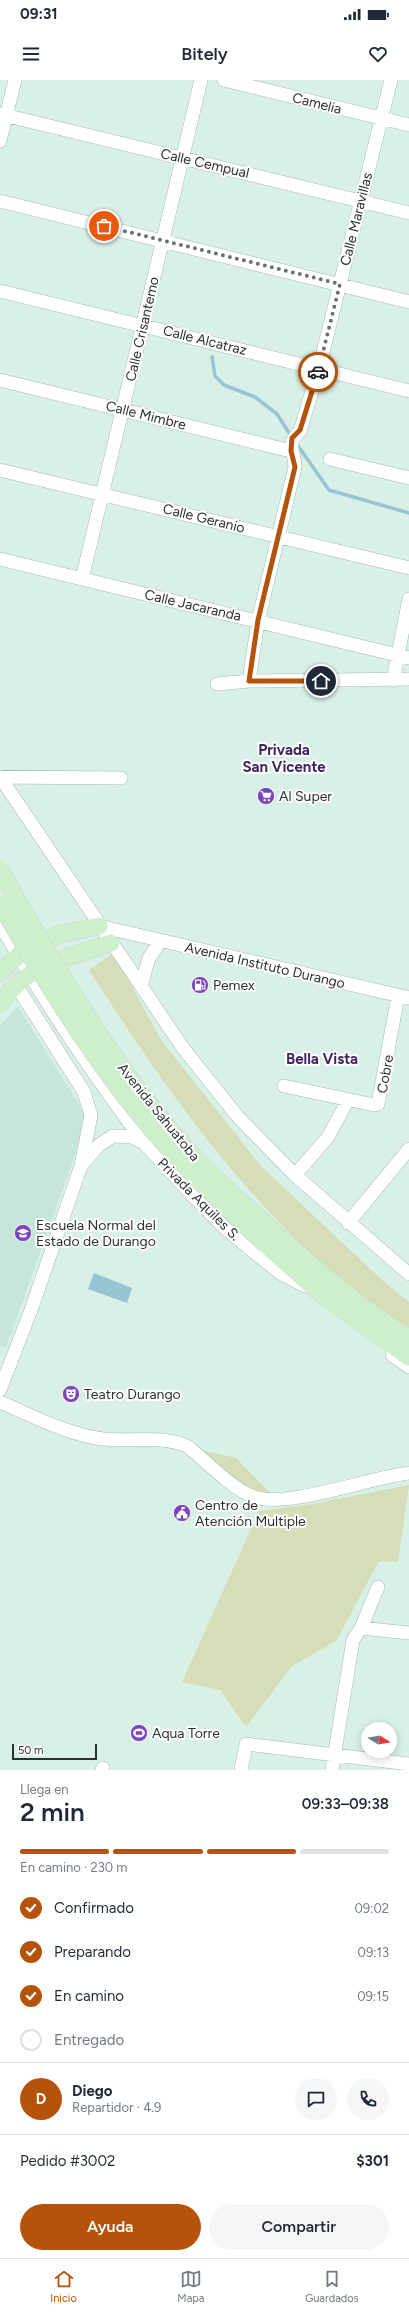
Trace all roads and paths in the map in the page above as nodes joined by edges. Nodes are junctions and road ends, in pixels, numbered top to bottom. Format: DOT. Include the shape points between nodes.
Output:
graph roads {
  1 [pos="15,80"];
  2 [pos="201,80"];
  3 [pos="224,80"];
  4 [pos="391,80"];
  5 [pos="3,114"];
  6 [pos="382,119"];
  7 [pos="409,125"];
  8 [pos="0,141"];
  9 [pos="181,158"];
  10 [pos="361,200"];
  11 [pos="0,201"];
  12 [pos="409,213"];
  13 [pos="163,240"];
  14 [pos="340,284"];
  15 [pos="0,291"];
  16 [pos="409,302"];
  17 [pos="144,325"];
  18 [pos="319,368"];
  19 [pos="0,380"];
  20 [pos="409,390"];
  21 [pos="122,410"];
  22 [pos="291,451"];
  23 [pos="330,459"];
  24 [pos="0,470"];
  25 [pos="409,478"];
  26 [pos="103,493"];
  27 [pos="278,536"];
  28 [pos="0,559"];
  29 [pos="408,567"];
  30 [pos="82,579"];
  31 [pos="409,599"];
  32 [pos="258,620"];
  33 [pos="403,656"];
  34 [pos="409,679"];
  35 [pos="393,680"];
  36 [pos="249,681"];
  37 [pos="217,684"];
  38 [pos="0,777"];
  39 [pos="121,778"];
  40 [pos="0,870"];
  41 [pos="0,904"];
  42 [pos="0,924"];
  43 [pos="100,926"];
  44 [pos="116,938"];
  45 [pos="160,942"];
  46 [pos="18,956"];
  47 [pos="0,973"];
  48 [pos="23,980"];
  49 [pos="141,986"];
  50 [pos="2,997"];
  51 [pos="404,997"];
  52 [pos="284,1086"];
  53 [pos="348,1100"];
  54 [pos="144,1143"];
  55 [pos="409,1149"];
  56 [pos="81,1166"];
  57 [pos="295,1175"];
  58 [pos="348,1223"];
  59 [pos="269,1238"];
  60 [pos="409,1274"];
  61 [pos="321,1294"];
  62 [pos="409,1338"];
  63 [pos="409,1357"];
  64 [pos="409,1367"];
  65 [pos="0,1390"];
  66 [pos="0,1402"];
  67 [pos="409,1473"];
  68 [pos="378,1587"];
  69 [pos="361,1628"];
  70 [pos="409,1633"];
  71 [pos="334,1755"];
  72 [pos="409,1764"];
  73 [pos="240,1770"];
  74 [pos="332,1770"];
  1 -- 5 [label="street"];
  2 -- 9 [label="street, Calle Crisantemo"];
  3 -- 6 [label="street, Camelia"];
  4 -- 6 [label="street, Calle Maravillas"];
  5 -- 8 [label="street"];
  5 -- 9 [label="street, Calle Cempual"];
  6 -- 7 [label="street, Camelia"];
  6 -- 10 [label="street, Calle Maravillas"];
  9 -- 10 [label="street, Calle Cempual"];
  9 -- 13 [label="street, Calle Crisantemo"];
  10 -- 12 [label="street, Calle Cempual"];
  10 -- 14 [label="street, Calle Maravillas"];
  11 -- 13 [label="street"];
  13 -- 14 [label="street"];
  13 -- 17 [label="street, Calle Crisantemo"];
  14 -- 16 [label="street"];
  14 -- 18 [label="street, Calle Maravillas"];
  15 -- 17 [label="street, Calle Alcatraz"];
  17 -- 18 [label="street, Calle Alcatraz"];
  17 -- 21 [label="street, Calle Crisantemo"];
  18 -- 20 [label="street, Calle Alcatraz"];
  18 -- 22 [label="street, Calle Maravillas" via="300,430 292,438"];
  19 -- 21 [label="street, Calle Mimbre"];
  21 -- 22 [label="street, Calle Mimbre"];
  21 -- 26 [label="street, Calle Crisantemo"];
  22 -- 27 [label="street, Calle Maravillas" via="295,467"];
  23 -- 25 [label="street"];
  24 -- 26 [label="street, Calle Geranio"];
  26 -- 27 [label="street, Calle Geranio"];
  26 -- 30 [label="street, Calle Crisantemo"];
  27 -- 29 [label="street, Calle Geranio"];
  27 -- 32 [label="street, Calle Maravillas"];
  28 -- 30 [label="street, Calle Jacaranda"];
  30 -- 32 [label="street, Calle Jacaranda"];
  31 -- 33 [label="street"];
  32 -- 33 [label="street, Calle Jacaranda"];
  32 -- 36 [label="street, Calle Maravillas"];
  33 -- 35 [label="street"];
  34 -- 35 [label="street"];
  35 -- 36 [label="street"];
  36 -- 37 [label="street"];
  38 -- 39 [label="street"];
  38 -- 43 [label="street"];
  40 -- 59 [label="main road, Avenida Sahuatoba, bridge" via="96,1031 143,1096"];
  41 -- 59 [label="main road, Avenida Sahuatoba, bridge" via="85,1042 154,1132 213,1195"];
  42 -- 46 [label="street"];
  43 -- 44 [label="street, Avenida Instituto Durango"];
  43 -- 46 [label="main road" via="57,935"];
  44 -- 45 [label="street, Avenida Instituto Durango"];
  44 -- 48 [label="main road"];
  44 -- 49 [label="street"];
  45 -- 49 [label="street" via="148,958"];
  45 -- 51 [label="street, Avenida Instituto Durango"];
  46 -- 47 [label="main road"];
  46 -- 48 [label="street"];
  48 -- 50 [label="main road"];
  48 -- 54 [label="street"];
  48 -- 56 [label="street" via="90,1105 90,1123"];
  49 -- 57 [label="street" via="183,1048 238,1117"];
  51 -- 53 [label="street, Cobre" via="378,1104"];
  52 -- 53 [label="street, Cobre"];
  53 -- 57 [label="street" via="328,1137"];
  54 -- 56 [label="street, Privada Aquiles S." via="132,1137 113,1136 99,1145"];
  54 -- 61 [label="street, Privada Aquiles S." via="227,1230 280,1273"];
  55 -- 58 [label="street"];
  56 -- 65 [label="street"];
  57 -- 58 [label="street"];
  58 -- 60 [label="street"];
  59 -- 61 [label="main road"];
  59 -- 62 [label="main road, Avenida Sahuatoba"];
  61 -- 63 [label="main road"];
  61 -- 64 [label="street" via="392,1356"];
  66 -- 67 [label="street" via="80,1435 124,1441 176,1441 187,1446 244,1492 260,1499 290,1498"];
  68 -- 69 [label="street"];
  69 -- 70 [label="street"];
  69 -- 71 [label="street" via="353,1640"];
  71 -- 72 [label="street"];
  71 -- 73 [label="street" via="246,1744"];
  71 -- 74 [label="street"];
}
